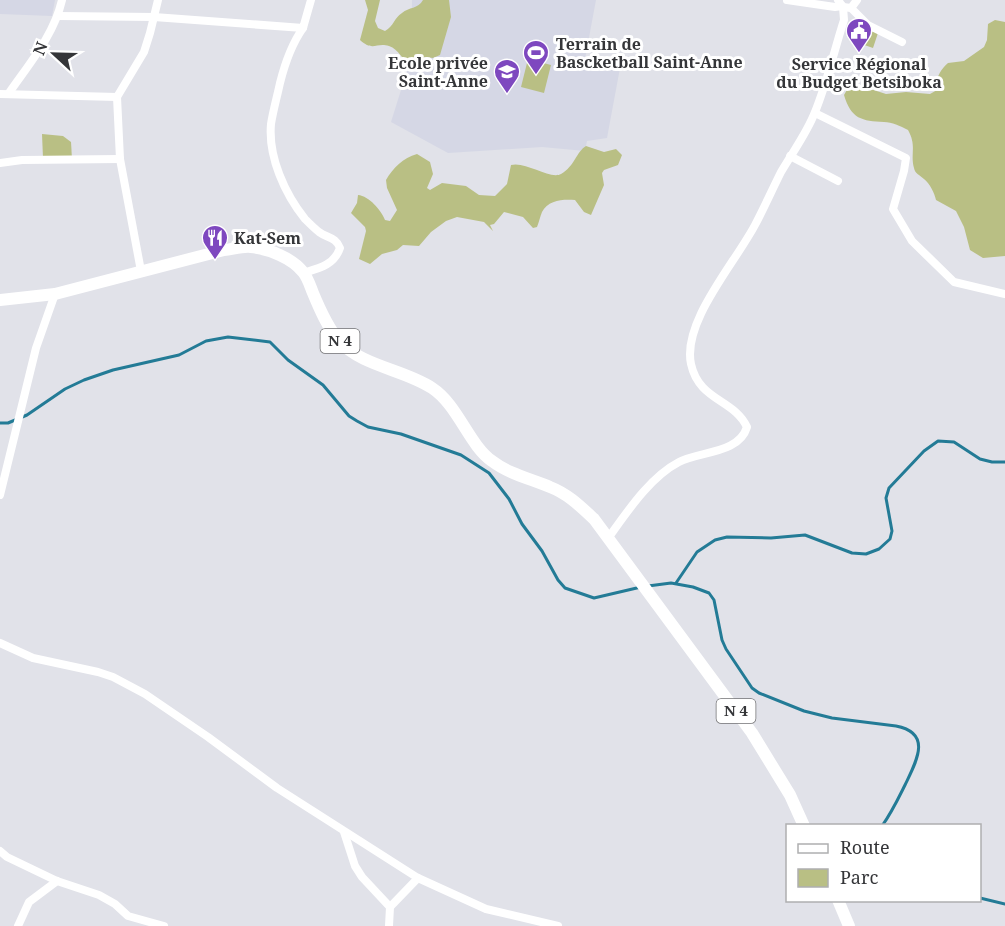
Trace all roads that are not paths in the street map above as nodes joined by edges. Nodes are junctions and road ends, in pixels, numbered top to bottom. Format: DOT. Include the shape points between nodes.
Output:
graph roads {
  1 [pos="62,0"];
  2 [pos="158,0"];
  3 [pos="311,0"];
  4 [pos="787,0"];
  5 [pos="820,0"];
  6 [pos="858,0"];
  7 [pos="812,4"];
  8 [pos="844,5"];
  9 [pos="58,16"];
  10 [pos="154,17"];
  11 [pos="862,17"];
  12 [pos="303,28"];
  13 [pos="902,42"];
  14 [pos="4,94"];
  15 [pos="117,97"];
  16 [pos="815,113"];
  17 [pos="790,156"];
  18 [pos="120,159"];
  19 [pos="0,163"];
  20 [pos="838,182"];
  21 [pos="141,271"];
  22 [pos="303,273"];
  23 [pos="55,294"];
  24 [pos="1005,294"];
  25 [pos="0,300"];
  26 [pos="0,495"];
  27 [pos="609,537"];
  28 [pos="0,643"];
  29 [pos="804,824"];
  30 [pos="343,830"];
  31 [pos="0,851"];
  32 [pos="418,878"];
  33 [pos="57,881"];
  34 [pos="839,902"];
  35 [pos="390,907"];
  36 [pos="18,926"];
  37 [pos="164,926"];
  38 [pos="389,926"];
  39 [pos="558,926"];
  40 [pos="849,926"];
  1 -- 9 [label="street"];
  2 -- 10 [label="street"];
  3 -- 12 [label="street"];
  4 -- 7 [label="street"];
  5 -- 7 [label="street"];
  6 -- 8 [label="street"];
  6 -- 11 [label="street" via="864,7"];
  7 -- 8 [label="street"];
  8 -- 11 [label="street"];
  8 -- 16 [label="street" via="844,20"];
  9 -- 10 [label="street"];
  9 -- 14 [label="street"];
  10 -- 12 [label="street"];
  10 -- 15 [label="street" via="144,52"];
  11 -- 13 [label="street" via="868,25"];
  12 -- 22 [label="street" via="293,41 284,69 271,125 272,145 283,182 303,216 317,231 336,240 340,248 329,264"];
  14 -- 15 [label="street"];
  15 -- 18 [label="street"];
  16 -- 17 [label="street"];
  16 -- 24 [label="street" via="906,158 893,209 912,241 954,282"];
  17 -- 20 [label="street"];
  17 -- 27 [label="street" via="755,226 709,299 690,345 692,367 702,387 739,415 747,427 746,433 720,450 691,457 670,468 638,498"];
  18 -- 19 [label="street"];
  18 -- 21 [label="street"];
  21 -- 22 [label="main road, N 4" via="250,247 292,261"];
  21 -- 23 [label="main road, N 4"];
  22 -- 27 [label="main road, N 4" via="340,342 354,353 432,388 491,461 575,501"];
  23 -- 25 [label="main road, N 4"];
  23 -- 26 [label="street" via="36,348"];
  27 -- 29 [label="main road, N 4" via="752,733"];
  28 -- 30 [label="street" via="33,658 99,672 145,694 277,789"];
  30 -- 32 [label="street"];
  30 -- 35 [label="street" via="362,877"];
  31 -- 33 [label="street"];
  32 -- 35 [label="street"];
  32 -- 39 [label="street" via="486,909"];
  33 -- 36 [label="street" via="29,902"];
  33 -- 37 [label="street" via="99,895 128,916"];
  34 -- 40 [label="main road"];
  35 -- 38 [label="street"];
}
